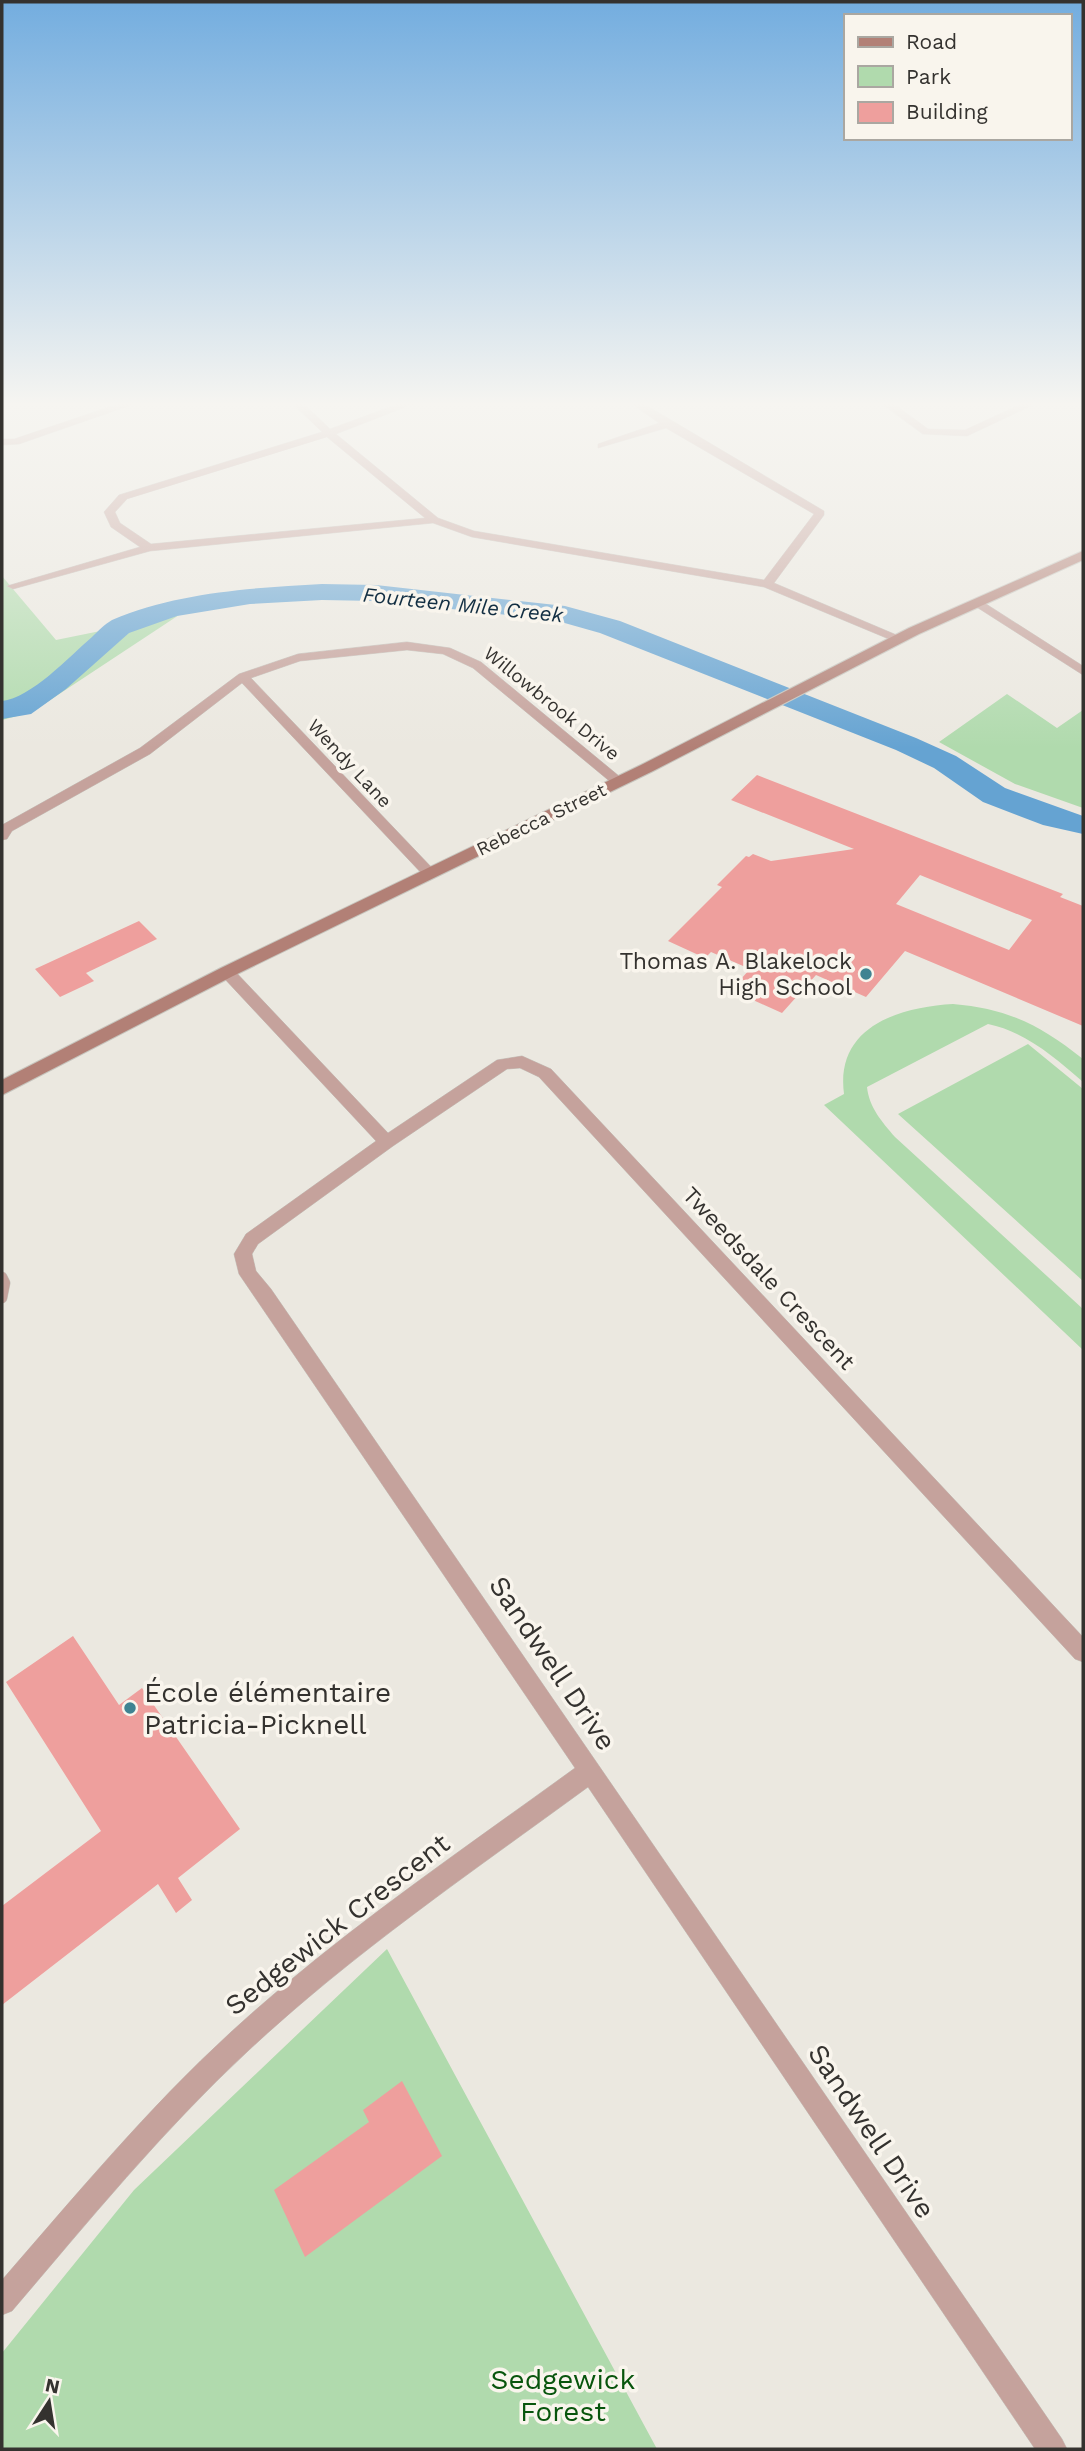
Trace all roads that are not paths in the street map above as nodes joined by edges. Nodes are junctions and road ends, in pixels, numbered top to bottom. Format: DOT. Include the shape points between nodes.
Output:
graph roads {
  1 [pos="112,518"];
  2 [pos="816,518"];
  3 [pos="434,520"];
  4 [pos="149,548"];
  5 [pos="1083,555"];
  6 [pos="767,584"];
  7 [pos="13,586"];
  8 [pos="979,604"];
  9 [pos="900,639"];
  10 [pos="1083,671"];
  11 [pos="243,677"];
  12 [pos="618,781"];
  13 [pos="4,831"];
  14 [pos="429,874"];
  15 [pos="227,972"];
  16 [pos="2,1088"];
  17 [pos="387,1142"];
  18 [pos="2,1278"];
  19 [pos="2,1298"];
  20 [pos="1083,1652"];
  21 [pos="589,1772"];
  22 [pos="2,2301"];
  23 [pos="1052,2449"];
  1 -- 4 [label="street" via="115,525"];
  2 -- 6 [label="street"];
  3 -- 4 [label="street"];
  3 -- 6 [label="street" via="472,534"];
  4 -- 7 [label="street"];
  5 -- 8 [label="main road, Rebecca Street"];
  6 -- 9 [label="street"];
  8 -- 9 [label="main road, Rebecca Street"];
  8 -- 10 [label="street"];
  9 -- 12 [label="main road, Rebecca Street"];
  11 -- 12 [label="street, Willowbrook Drive" via="298,658 407,646 446,651 477,665"];
  11 -- 13 [label="street, Willowbrook Drive" via="145,751"];
  11 -- 14 [label="street, Wendy Lane"];
  12 -- 14 [label="main road, Rebecca Street"];
  14 -- 15 [label="main road, Rebecca Street"];
  15 -- 16 [label="main road, Rebecca Street"];
  15 -- 17 [label="street"];
  17 -- 20 [label="street, Tweedsdale Crescent" via="503,1063 522,1062 545,1073"];
  17 -- 21 [label="street, Sandwell Drive" via="252,1239 243,1254 248,1274"];
  18 -- 19 [label="lane"];
  21 -- 22 [label="street, Sedgewick Crescent" via="327,1965 240,2041 155,2125"];
  21 -- 23 [label="street, Sandwell Drive"];
}
